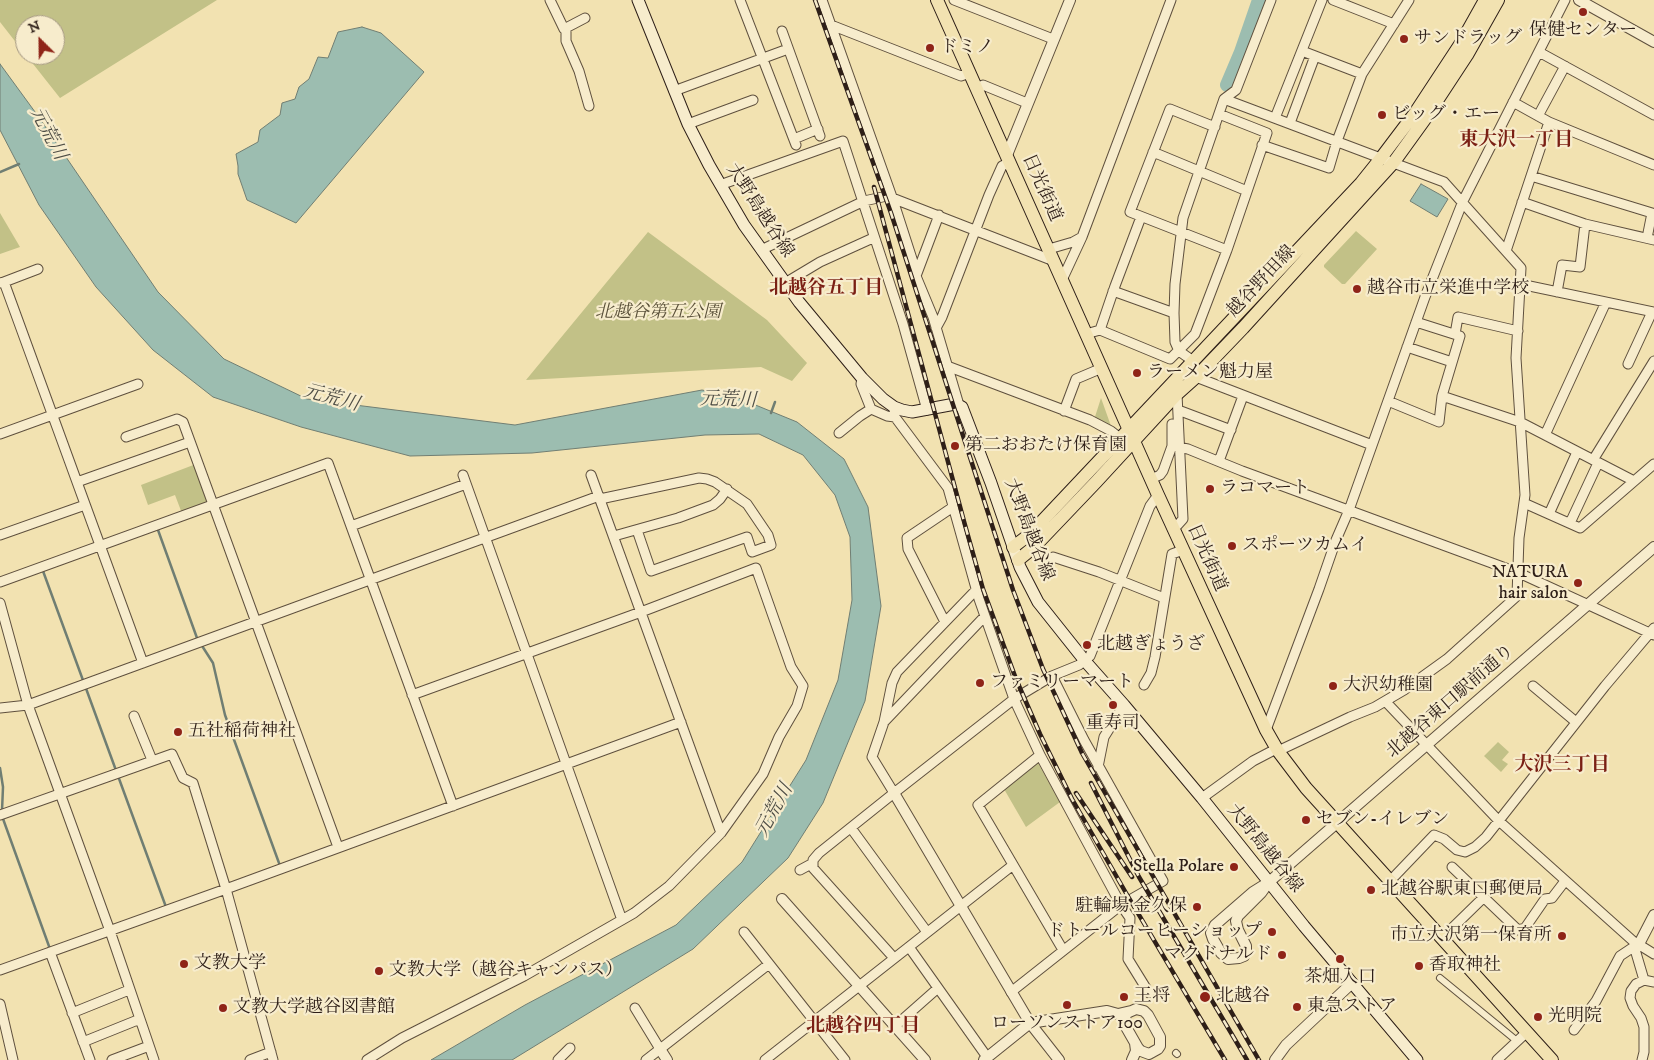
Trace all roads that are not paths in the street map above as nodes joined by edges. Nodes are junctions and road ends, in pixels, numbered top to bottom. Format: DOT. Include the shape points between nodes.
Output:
graph roads {
  1 [pos="550,0"];
  2 [pos="638,0"];
  3 [pos="740,0"];
  4 [pos="822,0"];
  5 [pos="937,0"];
  6 [pos="954,0"];
  7 [pos="1070,0"];
  8 [pos="1171,0"];
  9 [pos="1271,0"];
  10 [pos="1322,0"];
  11 [pos="1333,0"];
  12 [pos="1409,0"];
  13 [pos="1485,0"];
  14 [pos="1498,0"];
  15 [pos="1565,0"];
  16 [pos="1579,0"];
  17 [pos="585,18"];
  18 [pos="1394,24"];
  19 [pos="831,25"];
  20 [pos="566,28"];
  21 [pos="782,31"];
  22 [pos="1052,39"];
  23 [pos="1654,42"];
  24 [pos="788,49"];
  25 [pos="1302,51"];
  26 [pos="1539,52"];
  27 [pos="1315,56"];
  28 [pos="762,58"];
  29 [pos="1565,66"];
  30 [pos="970,73"];
  31 [pos="1362,74"];
  32 [pos="977,88"];
  33 [pos="674,91"];
  34 [pos="753,100"];
  35 [pos="1224,100"];
  36 [pos="1513,102"];
  37 [pos="1027,103"];
  38 [pos="588,106"];
  39 [pos="1219,114"];
  40 [pos="1654,115"];
  41 [pos="1538,116"];
  42 [pos="1275,118"];
  43 [pos="1549,122"];
  44 [pos="1290,123"];
  45 [pos="688,124"];
  46 [pos="1215,127"];
  47 [pos="1337,141"];
  48 [pos="1262,146"];
  49 [pos="1153,152"];
  50 [pos="1008,158"];
  51 [pos="1388,160"];
  52 [pos="1654,165"];
  53 [pos="1199,172"];
  54 [pos="1531,176"];
  55 [pos="720,185"];
  56 [pos="1247,191"];
  57 [pos="892,197"];
  58 [pos="864,202"];
  59 [pos="1463,202"];
  60 [pos="1522,202"];
  61 [pos="939,215"];
  62 [pos="1141,217"];
  63 [pos="1585,224"];
  64 [pos="975,230"];
  65 [pos="1181,234"];
  66 [pos="1082,237"];
  67 [pos="873,238"];
  68 [pos="1650,239"];
  69 [pos="761,250"];
  70 [pos="1227,250"];
  71 [pos="1506,251"];
  72 [pos="1051,255"];
  73 [pos="38,269"];
  74 [pos="916,276"];
  75 [pos="1062,280"];
  76 [pos="2,282"];
  77 [pos="785,283"];
  78 [pos="1520,284"];
  79 [pos="1113,291"];
  80 [pos="1557,292"];
  81 [pos="1606,302"];
  82 [pos="1653,312"];
  83 [pos="1174,313"];
  84 [pos="1416,322"];
  85 [pos="936,328"];
  86 [pos="1100,330"];
  87 [pos="1518,331"];
  88 [pos="1086,334"];
  89 [pos="1455,334"];
  90 [pos="1407,346"];
  91 [pos="1179,351"];
  92 [pos="1193,361"];
  93 [pos="1452,362"];
  94 [pos="1654,362"];
  95 [pos="1628,364"];
  96 [pos="946,366"];
  97 [pos="1102,368"];
  98 [pos="1196,377"];
  99 [pos="862,378"];
  100 [pos="138,384"];
  101 [pos="1176,394"];
  102 [pos="1243,396"];
  103 [pos="1442,396"];
  104 [pos="1388,401"];
  105 [pos="959,404"];
  106 [pos="871,409"];
  107 [pos="927,410"];
  108 [pos="1064,411"];
  109 [pos="894,412"];
  110 [pos="1178,412"];
  111 [pos="52,414"];
  112 [pos="1520,422"];
  113 [pos="1232,430"];
  114 [pos="839,433"];
  115 [pos="1124,433"];
  116 [pos="0,434"];
  117 [pos="1545,435"];
  118 [pos="126,437"];
  119 [pos="190,442"];
  120 [pos="1134,442"];
  121 [pos="1372,445"];
  122 [pos="1175,447"];
  123 [pos="1577,452"];
  124 [pos="1219,461"];
  125 [pos="1595,461"];
  126 [pos="1654,464"];
  127 [pos="592,475"];
  128 [pos="1151,479"];
  129 [pos="77,482"];
  130 [pos="1634,482"];
  131 [pos="726,489"];
  132 [pos="1158,496"];
  133 [pos="600,498"];
  134 [pos="1524,503"];
  135 [pos="85,505"];
  136 [pos="214,506"];
  137 [pos="953,507"];
  138 [pos="1349,510"];
  139 [pos="1549,514"];
  140 [pos="1570,523"];
  141 [pos="351,526"];
  142 [pos="637,530"];
  143 [pos="1174,530"];
  144 [pos="0,535"];
  145 [pos="614,536"];
  146 [pos="485,538"];
  147 [pos="100,547"];
  148 [pos="1013,547"];
  149 [pos="1654,547"];
  150 [pos="1183,550"];
  151 [pos="1053,557"];
  152 [pos="1018,560"];
  153 [pos="1519,573"];
  154 [pos="370,580"];
  155 [pos="1121,581"];
  156 [pos="0,582"];
  157 [pos="976,590"];
  158 [pos="1164,598"];
  159 [pos="0,602"];
  160 [pos="1588,604"];
  161 [pos="641,612"];
  162 [pos="985,616"];
  163 [pos="256,622"];
  164 [pos="945,622"];
  165 [pos="1653,632"];
  166 [pos="526,653"];
  167 [pos="1085,661"];
  168 [pos="143,663"];
  169 [pos="1052,676"];
  170 [pos="1144,685"];
  171 [pos="1533,686"];
  172 [pos="412,694"];
  173 [pos="1014,699"];
  174 [pos="1386,702"];
  175 [pos="28,705"];
  176 [pos="1124,705"];
  177 [pos="0,708"];
  178 [pos="134,716"];
  179 [pos="681,722"];
  180 [pos="884,722"];
  181 [pos="1576,722"];
  182 [pos="1266,730"];
  183 [pos="1427,744"];
  184 [pos="1277,750"];
  185 [pos="1040,755"];
  186 [pos="152,760"];
  187 [pos="567,765"];
  188 [pos="1098,766"];
  189 [pos="894,793"];
  190 [pos="59,795"];
  191 [pos="1202,798"];
  192 [pos="453,806"];
  193 [pos="0,815"];
  194 [pos="1499,821"];
  195 [pos="1337,822"];
  196 [pos="851,828"];
  197 [pos="721,833"];
  198 [pos="338,847"];
  199 [pos="812,862"];
  200 [pos="1013,865"];
  201 [pos="1452,867"];
  202 [pos="800,870"];
  203 [pos="1390,881"];
  204 [pos="1565,881"];
  205 [pos="1269,882"];
  206 [pos="226,889"];
  207 [pos="1483,898"];
  208 [pos="782,900"];
  209 [pos="1121,905"];
  210 [pos="960,906"];
  211 [pos="1654,915"];
  212 [pos="622,920"];
  213 [pos="110,931"];
  214 [pos="744,932"];
  215 [pos="927,932"];
  216 [pos="1442,938"];
  217 [pos="1636,945"];
  218 [pos="909,947"];
  219 [pos="1063,950"];
  220 [pos="50,952"];
  221 [pos="1654,954"];
  222 [pos="894,958"];
  223 [pos="769,964"];
  224 [pos="0,970"];
  225 [pos="1440,978"];
  226 [pos="1644,980"];
  227 [pos="1654,982"];
  228 [pos="1352,983"];
  229 [pos="859,986"];
  230 [pos="938,988"];
  231 [pos="129,990"];
  232 [pos="1012,992"];
  233 [pos="1148,993"];
  234 [pos="0,1004"];
  235 [pos="635,1008"];
  236 [pos="1131,1011"];
  237 [pos="72,1013"];
  238 [pos="1118,1014"];
  239 [pos="140,1019"];
  240 [pos="814,1021"];
  241 [pos="1030,1023"];
  242 [pos="1125,1025"];
  243 [pos="895,1026"];
  244 [pos="1574,1030"];
  245 [pos="1527,1032"];
  246 [pos="1517,1041"];
  247 [pos="83,1042"];
  248 [pos="1135,1043"];
  249 [pos="149,1046"];
  250 [pos="570,1048"];
  251 [pos="660,1049"];
  252 [pos="1149,1054"];
  253 [pos="272,1056"];
  254 [pos="1643,1056"];
  255 [pos="986,1059"];
  256 [pos="13,1060"];
  257 [pos="90,1060"];
  258 [pos="112,1060"];
  259 [pos="154,1060"];
  260 [pos="250,1060"];
  261 [pos="367,1060"];
  262 [pos="558,1060"];
  263 [pos="646,1060"];
  264 [pos="667,1060"];
  265 [pos="765,1060"];
  266 [pos="845,1060"];
  267 [pos="925,1060"];
  268 [pos="1059,1060"];
  269 [pos="1134,1060"];
  270 [pos="1275,1060"];
  271 [pos="1417,1060"];
  272 [pos="1497,1060"];
  273 [pos="1552,1060"];
  1 -- 20 [label="street"];
  2 -- 33 [label="main road, 大野島越谷線"];
  3 -- 28 [label="street"];
  4 -- 19 [label="street"];
  5 -- 30 [label="main road, 日光街道"];
  6 -- 22 [label="street"];
  7 -- 22 [label="street"];
  8 -- 66 [label="street"];
  9 -- 35 [label="street" via="1236,90"];
  10 -- 25 [label="street"];
  11 -- 18 [label="street"];
  12 -- 18 [label="street"];
  13 -- 51 [label="main road, 越谷野田線"];
  14 -- 51 [label="main road, 越谷野田線" via="1425,119"];
  15 -- 26 [label="street"];
  16 -- 23 [label="street"];
  17 -- 20 [label="street"];
  18 -- 31 [label="street"];
  19 -- 30 [label="street" via="961,76"];
  19 -- 57 [label="street"];
  20 -- 38 [label="street" via="566,41 579,71"];
  21 -- 24 [label="street"];
  22 -- 37 [label="street"];
  24 -- 28 [label="street"];
  24 -- 28 [label="street" via="819,133 795,142"];
  25 -- 27 [label="street"];
  25 -- 42 [label="street"];
  26 -- 29 [label="street"];
  26 -- 36 [label="street"];
  27 -- 31 [label="street"];
  27 -- 44 [label="street"];
  28 -- 33 [label="street"];
  29 -- 40 [label="street"];
  29 -- 41 [label="street"];
  30 -- 32 [label="main road, 日光街道"];
  31 -- 47 [label="street"];
  32 -- 37 [label="street" via="983,85"];
  32 -- 50 [label="main road, 日光街道"];
  33 -- 45 [label="main road, 大野島越谷線"];
  34 -- 45 [label="street"];
  35 -- 39 [label="street"];
  35 -- 42 [label="street"];
  36 -- 41 [label="street"];
  36 -- 59 [label="street"];
  37 -- 50 [label="street"];
  39 -- 46 [label="street"];
  39 -- 48 [label="street" via="1267,133"];
  41 -- 43 [label="street"];
  42 -- 44 [label="street"];
  43 -- 52 [label="street"];
  43 -- 54 [label="street"];
  44 -- 47 [label="street"];
  45 -- 55 [label="main road, 大野島越谷線"];
  46 -- 49 [label="street" via="1170,109"];
  46 -- 53 [label="street"];
  47 -- 48 [label="street" via="1329,168"];
  47 -- 51 [label="street"];
  48 -- 56 [label="street"];
  49 -- 53 [label="street"];
  49 -- 62 [label="street" via="1130,212"];
  50 -- 64 [label="street"];
  50 -- 72 [label="main road, 日光街道"];
  51 -- 59 [label="street" via="1444,182"];
  51 -- 92 [label="main road, 越谷野田線" via="1335,211"];
  51 -- 98 [label="main road, 越谷野田線" via="1321,244"];
  53 -- 56 [label="street"];
  53 -- 65 [label="street" via="1183,218"];
  54 -- 60 [label="street"];
  54 -- 68 [label="street" via="1652,213"];
  55 -- 58 [label="street" via="842,141"];
  55 -- 69 [label="main road, 大野島越谷線"];
  56 -- 70 [label="street"];
  57 -- 58 [label="street"];
  57 -- 61 [label="street"];
  57 -- 74 [label="street"];
  58 -- 67 [label="street"];
  58 -- 69 [label="street"];
  59 -- 71 [label="street"];
  59 -- 84 [label="street"];
  60 -- 63 [label="street"];
  60 -- 71 [label="street"];
  61 -- 64 [label="street"];
  61 -- 74 [label="street"];
  62 -- 65 [label="street"];
  62 -- 79 [label="street"];
  63 -- 68 [label="street"];
  63 -- 80 [label="street" via="1580,268 1562,264"];
  64 -- 72 [label="street"];
  64 -- 85 [label="street"];
  65 -- 70 [label="street"];
  65 -- 83 [label="street"];
  66 -- 72 [label="street"];
  66 -- 75 [label="street"];
  67 -- 77 [label="street" via="820,262"];
  67 -- 107 [label="street" via="906,333"];
  69 -- 77 [label="main road, 大野島越谷線"];
  70 -- 91 [label="street" via="1195,334"];
  71 -- 78 [label="street" via="1521,268"];
  72 -- 75 [label="main road, 日光街道"];
  73 -- 76 [label="street"];
  74 -- 85 [label="street"];
  75 -- 88 [label="main road, 日光街道"];
  76 -- 111 [label="street"];
  77 -- 99 [label="main road, 大野島越谷線"];
  78 -- 80 [label="street"];
  78 -- 87 [label="street"];
  79 -- 83 [label="street"];
  79 -- 86 [label="street"];
  80 -- 81 [label="street"];
  81 -- 82 [label="street"];
  81 -- 117 [label="street"];
  82 -- 95 [label="street"];
  83 -- 91 [label="street" via="1175,342"];
  84 -- 89 [label="street"];
  84 -- 90 [label="street"];
  85 -- 96 [label="street"];
  86 -- 88 [label="street"];
  86 -- 91 [label="street" via="1170,359"];
  87 -- 89 [label="street" via="1458,317"];
  87 -- 112 [label="street" via="1516,358"];
  88 -- 97 [label="main road, 日光街道"];
  89 -- 93 [label="street" via="1460,336"];
  90 -- 93 [label="street"];
  90 -- 104 [label="street"];
  91 -- 92 [label="street"];
  92 -- 115 [label="main road, 越谷野田線"];
  93 -- 103 [label="street"];
  94 -- 125 [label="street"];
  96 -- 105 [label="street"];
  96 -- 108 [label="street"];
  97 -- 108 [label="street" via="1076,379"];
  97 -- 115 [label="main road, 日光街道"];
  98 -- 101 [label="main road, 越谷野田線"];
  98 -- 102 [label="street"];
  99 -- 106 [label="street" via="861,384"];
  99 -- 109 [label="main road, 大野島越谷線"];
  100 -- 111 [label="street"];
  101 -- 110 [label="street"];
  101 -- 120 [label="main road, 越谷野田線"];
  102 -- 113 [label="street"];
  102 -- 121 [label="street"];
  103 -- 104 [label="street" via="1439,422"];
  103 -- 112 [label="street"];
  104 -- 121 [label="street"];
  105 -- 107 [label="main road"];
  105 -- 148 [label="main road, 大野島越谷線" via="966,412"];
  106 -- 109 [label="street" via="887,416"];
  106 -- 114 [label="street"];
  107 -- 109 [label="main road"];
  108 -- 115 [label="street" via="1111,431"];
  109 -- 137 [label="street" via="948,488"];
  110 -- 113 [label="street"];
  110 -- 122 [label="street"];
  111 -- 116 [label="street"];
  111 -- 129 [label="street"];
  112 -- 117 [label="street"];
  112 -- 134 [label="street"];
  113 -- 124 [label="street"];
  115 -- 120 [label="main road, 日光街道"];
  115 -- 148 [label="main road, 越谷野田線" via="1029,535"];
  117 -- 123 [label="street"];
  118 -- 119 [label="street" via="177,419 183,422"];
  119 -- 129 [label="street"];
  119 -- 136 [label="street"];
  120 -- 128 [label="main road, 日光街道"];
  120 -- 152 [label="main road, 越谷野田線"];
  121 -- 138 [label="street"];
  122 -- 124 [label="street"];
  122 -- 128 [label="street" via="1163,471"];
  122 -- 143 [label="street" via="1183,519"];
  123 -- 125 [label="street"];
  123 -- 139 [label="street"];
  124 -- 138 [label="street"];
  125 -- 130 [label="street"];
  125 -- 140 [label="street"];
  126 -- 130 [label="street"];
  127 -- 133 [label="street"];
  128 -- 132 [label="main road, 日光街道"];
  129 -- 135 [label="street"];
  130 -- 140 [label="street" via="1580,528"];
  131 -- 133 [label="street" via="716,482 699,478"];
  131 -- 142 [label="street" via="713,505"];
  131 -- 142 [label="street" via="747,504 771,544 752,552 747,537 651,571"];
  132 -- 143 [label="main road, 日光街道"];
  132 -- 155 [label="street" via="1150,506"];
  133 -- 145 [label="street"];
  133 -- 146 [label="street"];
  134 -- 139 [label="street"];
  134 -- 153 [label="street"];
  135 -- 144 [label="street"];
  135 -- 147 [label="street"];
  136 -- 141 [label="street" via="328,464"];
  136 -- 147 [label="street"];
  136 -- 163 [label="street"];
  137 -- 157 [label="street"];
  137 -- 164 [label="street" via="907,538 908,549"];
  138 -- 153 [label="street"];
  138 -- 182 [label="street"];
  139 -- 140 [label="street"];
  141 -- 146 [label="street" via="464,480"];
  141 -- 154 [label="street"];
  142 -- 145 [label="street"];
  143 -- 150 [label="main road, 日光街道"];
  145 -- 161 [label="street"];
  146 -- 154 [label="street"];
  146 -- 166 [label="street"];
  147 -- 156 [label="street"];
  147 -- 168 [label="street"];
  148 -- 152 [label="main road, 大野島越谷線"];
  149 -- 160 [label="street, 北越谷東口駅前通り"];
  150 -- 158 [label="street" via="1172,554"];
  150 -- 182 [label="main road, 日光街道"];
  151 -- 155 [label="street"];
  152 -- 167 [label="main road, 大野島越谷線" via="1038,602"];
  153 -- 160 [label="street"];
  153 -- 174 [label="street" via="1517,596 1510,603 1447,660"];
  154 -- 163 [label="street"];
  154 -- 172 [label="street"];
  155 -- 158 [label="street"];
  155 -- 167 [label="street" via="1090,656"];
  157 -- 162 [label="street"];
  157 -- 164 [label="street"];
  158 -- 170 [label="street" via="1155,657"];
  159 -- 175 [label="street"];
  160 -- 165 [label="street"];
  160 -- 183 [label="street, 北越谷東口駅前通り"];
  161 -- 166 [label="street"];
  161 -- 179 [label="street"];
  161 -- 197 [label="street" via="756,568 791,667 803,686 763,774"];
  162 -- 173 [label="street"];
  162 -- 180 [label="street"];
  163 -- 168 [label="street"];
  163 -- 198 [label="street"];
  164 -- 180 [label="street" via="897,672"];
  165 -- 181 [label="street"];
  166 -- 172 [label="street"];
  166 -- 187 [label="street"];
  167 -- 169 [label="street"];
  167 -- 176 [label="main road, 大野島越谷線"];
  168 -- 175 [label="street"];
  169 -- 173 [label="street"];
  169 -- 188 [label="street"];
  171 -- 181 [label="street"];
  172 -- 192 [label="street"];
  173 -- 185 [label="street"];
  173 -- 189 [label="street"];
  174 -- 183 [label="street"];
  174 -- 184 [label="street"];
  175 -- 177 [label="street"];
  175 -- 190 [label="street"];
  176 -- 188 [label="street" via="1104,737"];
  176 -- 191 [label="main road, 大野島越谷線"];
  178 -- 186 [label="street"];
  179 -- 187 [label="street"];
  179 -- 197 [label="street"];
  180 -- 189 [label="street" via="872,757"];
  181 -- 194 [label="street"];
  182 -- 184 [label="main road, 日光街道"];
  183 -- 194 [label="street"];
  183 -- 195 [label="street, 北越谷東口駅前通り"];
  184 -- 191 [label="street" via="1252,762"];
  184 -- 195 [label="main road, 日光街道"];
  185 -- 200 [label="street" via="978,805"];
  185 -- 209 [label="street"];
  186 -- 190 [label="street"];
  186 -- 206 [label="street" via="172,754 183,778 193,783"];
  187 -- 192 [label="street"];
  187 -- 212 [label="street"];
  188 -- 209 [label="street" via="1163,881"];
  189 -- 196 [label="street"];
  189 -- 210 [label="street"];
  190 -- 193 [label="street"];
  190 -- 213 [label="street"];
  191 -- 205 [label="main road, 大野島越谷線"];
  192 -- 198 [label="street"];
  194 -- 203 [label="street" via="1480,842 1465,852 1434,835"];
  194 -- 204 [label="street"];
  195 -- 203 [label="main road, 日光街道"];
  195 -- 205 [label="street, 北越谷東口駅前通り"];
  196 -- 199 [label="street"];
  196 -- 215 [label="street"];
  197 -- 212 [label="street" via="669,886"];
  198 -- 206 [label="street"];
  199 -- 202 [label="street"];
  199 -- 222 [label="street" via="813,868"];
  200 -- 210 [label="street"];
  200 -- 219 [label="street"];
  201 -- 207 [label="street"];
  203 -- 216 [label="main road, 日光街道"];
  204 -- 207 [label="street" via="1552,898 1545,899 1525,928 1518,930"];
  204 -- 217 [label="street"];
  205 -- 205 [label="street" via="1236,921 1246,946 1244,956 1228,959 1213,939 1212,929"];
  205 -- 228 [label="main road, 大野島越谷線"];
  206 -- 213 [label="street"];
  206 -- 253 [label="street"];
  207 -- 216 [label="street"];
  208 -- 229 [label="street"];
  209 -- 219 [label="street"];
  209 -- 233 [label="street" via="1130,918 1128,959"];
  210 -- 215 [label="street"];
  210 -- 232 [label="street"];
  211 -- 217 [label="street"];
  212 -- 261 [label="street"];
  213 -- 220 [label="street"];
  213 -- 231 [label="street"];
  214 -- 223 [label="street"];
  215 -- 218 [label="street"];
  216 -- 245 [label="main road, 日光街道"];
  217 -- 221 [label="street"];
  217 -- 226 [label="street"];
  217 -- 244 [label="street" via="1620,956 1596,1000"];
  218 -- 222 [label="street"];
  218 -- 230 [label="street"];
  219 -- 232 [label="street"];
  220 -- 224 [label="street"];
  220 -- 237 [label="street"];
  222 -- 229 [label="street"];
  223 -- 240 [label="street"];
  223 -- 251 [label="street"];
  225 -- 246 [label="street"];
  226 -- 227 [label="street"];
  226 -- 254 [label="street" via="1636,984 1630,998 1644,1027"];
  228 -- 270 [label="street" via="1286,1045"];
  228 -- 271 [label="main road, 大野島越谷線"];
  229 -- 240 [label="street"];
  229 -- 243 [label="street"];
  230 -- 243 [label="street"];
  230 -- 255 [label="street"];
  231 -- 237 [label="street"];
  231 -- 239 [label="street"];
  232 -- 241 [label="street"];
  234 -- 256 [label="street"];
  235 -- 251 [label="street"];
  236 -- 238 [label="street"];
  236 -- 242 [label="street" via="1125,1017"];
  236 -- 252 [label="street" via="1144,1011 1160,1037 1160,1046"];
  237 -- 247 [label="street"];
  238 -- 241 [label="street" via="1107,1011"];
  238 -- 242 [label="street"];
  239 -- 247 [label="street"];
  239 -- 249 [label="street"];
  240 -- 265 [label="street"];
  240 -- 266 [label="street"];
  241 -- 255 [label="street"];
  241 -- 268 [label="street"];
  242 -- 248 [label="street"];
  243 -- 267 [label="street"];
  245 -- 246 [label="street"];
  245 -- 273 [label="main road, 日光街道"];
  246 -- 272 [label="street"];
  247 -- 257 [label="street"];
  248 -- 252 [label="street" via="1141,1051"];
  248 -- 269 [label="street"];
  249 -- 258 [label="street"];
  249 -- 259 [label="street"];
  250 -- 262 [label="street"];
  251 -- 263 [label="street"];
  251 -- 264 [label="street"];
  252 -- 269 [label="street"];
  253 -- 260 [label="street"];
}
